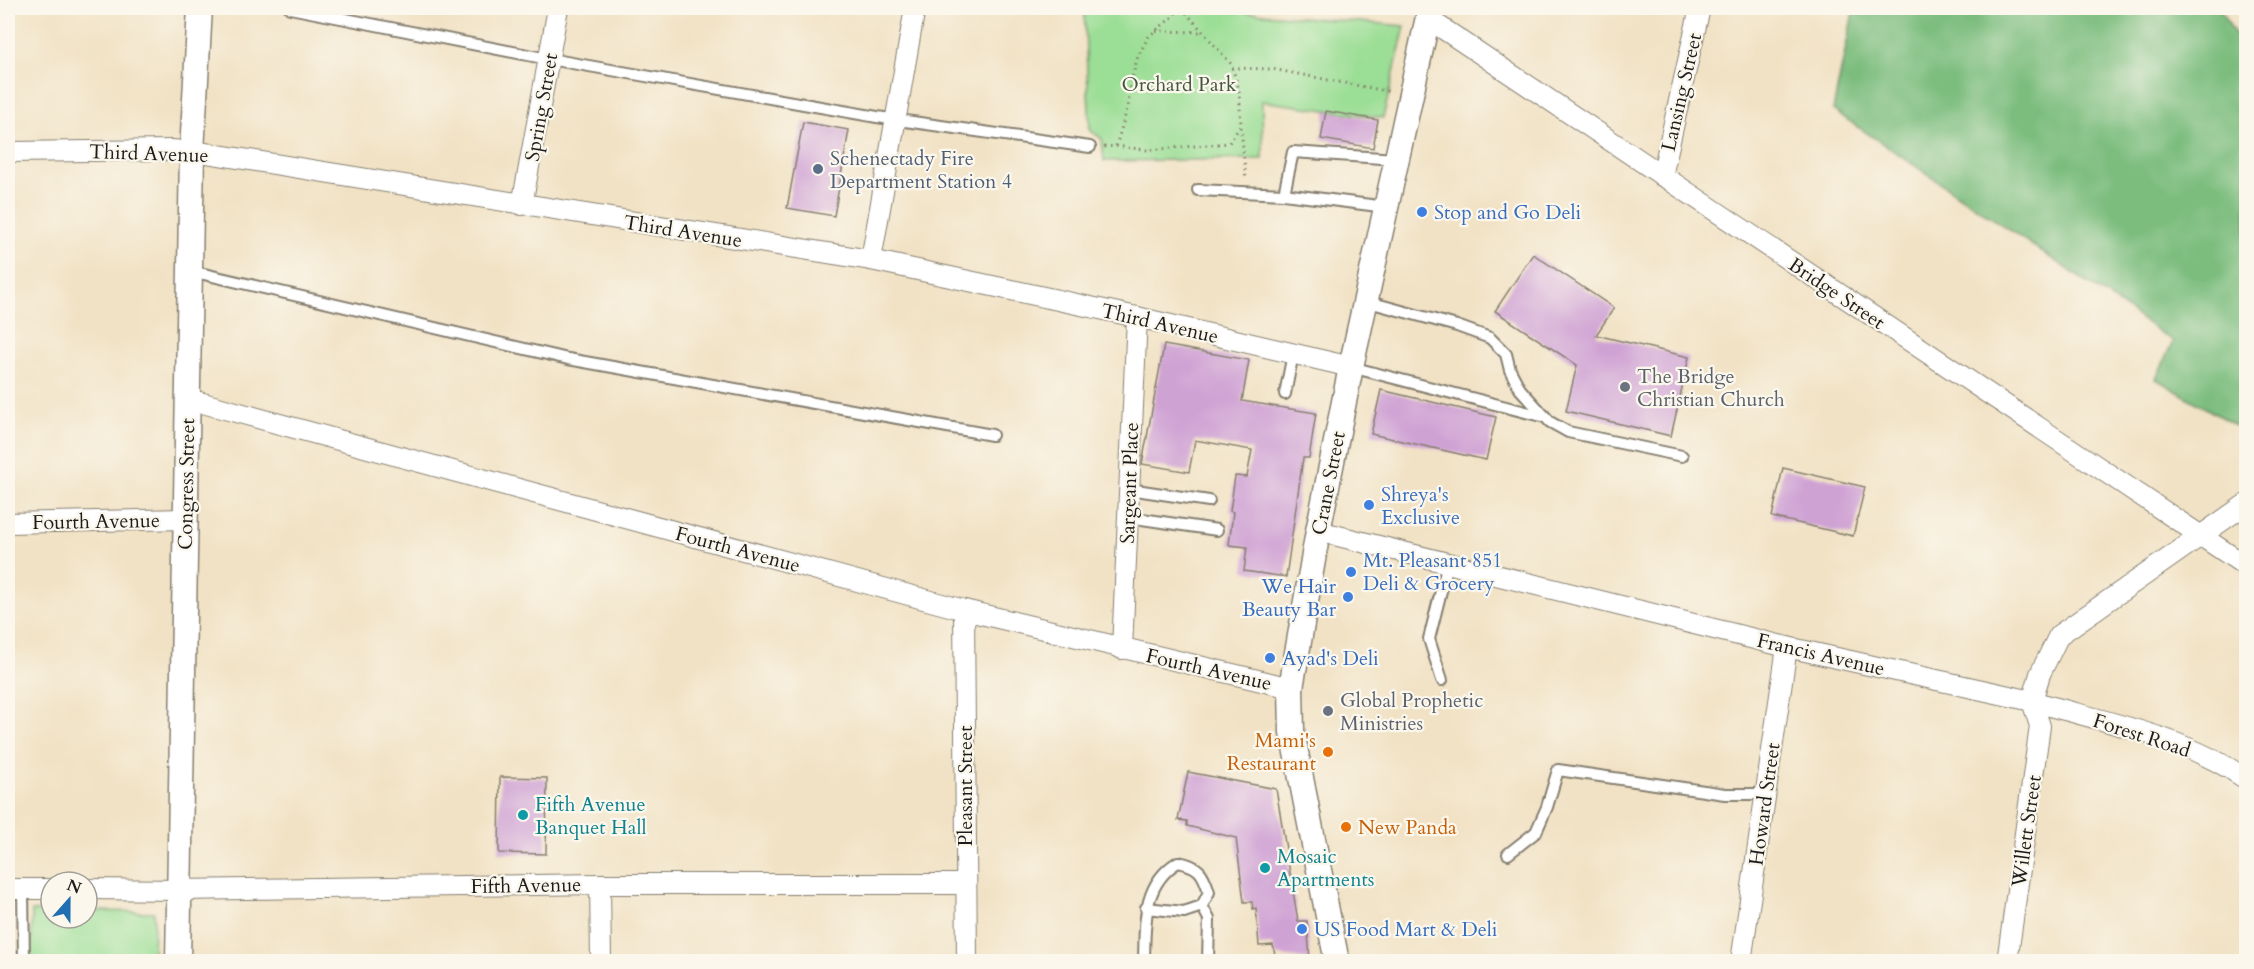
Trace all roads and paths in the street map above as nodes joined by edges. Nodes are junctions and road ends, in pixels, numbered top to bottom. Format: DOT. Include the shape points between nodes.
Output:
graph roads {
  1 [pos="200,8"];
  2 [pos="290,8"];
  3 [pos="558,8"];
  4 [pos="915,8"];
  5 [pos="1180,8"];
  6 [pos="1700,8"];
  7 [pos="1429,13"];
  8 [pos="1155,31"];
  9 [pos="1202,32"];
  10 [pos="550,58"];
  11 [pos="1232,68"];
  12 [pos="1410,95"];
  13 [pos="895,118"];
  14 [pos="1241,125"];
  15 [pos="1116,146"];
  16 [pos="1090,147"];
  17 [pos="8,152"];
  18 [pos="192,152"];
  19 [pos="1396,159"];
  20 [pos="1662,176"];
  21 [pos="1198,190"];
  22 [pos="1247,192"];
  23 [pos="1284,194"];
  24 [pos="522,205"];
  25 [pos="1386,207"];
  26 [pos="871,260"];
  27 [pos="191,271"];
  28 [pos="1365,301"];
  29 [pos="1137,317"];
  30 [pos="1293,354"];
  31 [pos="1351,367"];
  32 [pos="1285,394"];
  33 [pos="188,399"];
  34 [pos="1546,417"];
  35 [pos="992,435"];
  36 [pos="1682,456"];
  37 [pos="1129,489"];
  38 [pos="1209,501"];
  39 [pos="2247,504"];
  40 [pos="1128,517"];
  41 [pos="185,519"];
  42 [pos="8,523"];
  43 [pos="1217,530"];
  44 [pos="1318,531"];
  45 [pos="2200,536"];
  46 [pos="1448,563"];
  47 [pos="2247,566"];
  48 [pos="964,610"];
  49 [pos="1787,646"];
  50 [pos="1122,649"];
  51 [pos="1442,680"];
  52 [pos="1291,688"];
  53 [pos="2032,701"];
  54 [pos="2247,779"];
  55 [pos="1765,794"];
  56 [pos="1508,855"];
  57 [pos="600,884"];
  58 [pos="966,884"];
  59 [pos="15,889"];
  60 [pos="39,889"];
  61 [pos="99,889"];
  62 [pos="179,890"];
  63 [pos="1202,906"];
  64 [pos="1146,908"];
  65 [pos="24,962"];
  66 [pos="178,962"];
  67 [pos="601,962"];
  68 [pos="967,962"];
  69 [pos="1144,962"];
  70 [pos="1208,962"];
  71 [pos="1337,962"];
  72 [pos="1740,962"];
  73 [pos="2007,962"];
  1 -- 18 [label="street, Congress Street"];
  2 -- 10 [label="lane"];
  3 -- 10 [label="street, Spring Street"];
  4 -- 13 [label="street"];
  5 -- 8 [label="path"];
  5 -- 9 [label="path"];
  6 -- 20 [label="street, Lansing Street"];
  7 -- 12 [label="street, Crane Street"];
  7 -- 20 [label="street, Bridge Street"];
  8 -- 9 [label="path"];
  8 -- 15 [label="path" via="1138,56"];
  9 -- 11 [label="path"];
  10 -- 13 [label="lane"];
  10 -- 24 [label="street, Spring Street"];
  11 -- 12 [label="path" via="1272,69"];
  11 -- 14 [label="path" via="1239,89"];
  12 -- 19 [label="street, Crane Street"];
  13 -- 16 [label="lane"];
  13 -- 26 [label="street"];
  14 -- 15 [label="path" via="1229,143 1148,150"];
  14 -- 22 [label="path"];
  15 -- 16 [label="path"];
  17 -- 18 [label="street, Third Avenue"];
  18 -- 24 [label="street, Third Avenue"];
  18 -- 27 [label="street, Congress Street"];
  19 -- 23 [label="lane" via="1293,152"];
  19 -- 25 [label="street, Crane Street"];
  20 -- 45 [label="street, Bridge Street"];
  21 -- 22 [label="lane"];
  22 -- 23 [label="lane"];
  23 -- 25 [label="lane"];
  24 -- 26 [label="street, Third Avenue"];
  25 -- 28 [label="street, Crane Street"];
  26 -- 29 [label="street, Third Avenue"];
  27 -- 33 [label="street, Congress Street"];
  27 -- 35 [label="lane" via="568,359"];
  28 -- 31 [label="street, Crane Street"];
  28 -- 34 [label="lane" via="1490,338 1506,354 1520,390"];
  29 -- 30 [label="street, Third Avenue"];
  29 -- 37 [label="street, Sargeant Place"];
  30 -- 31 [label="street, Third Avenue"];
  30 -- 32 [label="lane"];
  31 -- 34 [label="lane"];
  31 -- 44 [label="street, Crane Street"];
  33 -- 41 [label="street, Congress Street"];
  33 -- 48 [label="street, Fourth Avenue"];
  34 -- 36 [label="lane" via="1568,432"];
  37 -- 38 [label="lane"];
  37 -- 40 [label="street, Sargeant Place"];
  39 -- 45 [label="street"];
  40 -- 43 [label="lane"];
  40 -- 50 [label="street, Sargeant Place"];
  41 -- 42 [label="street, Fourth Avenue"];
  41 -- 62 [label="street, Congress Street"];
  44 -- 46 [label="street, Francis Avenue"];
  44 -- 52 [label="street, Crane Street"];
  45 -- 47 [label="street, Bridge Street"];
  45 -- 53 [label="street" via="2059,635"];
  46 -- 49 [label="street, Francis Avenue"];
  46 -- 51 [label="lane" via="1430,639"];
  48 -- 50 [label="street, Fourth Avenue"];
  48 -- 58 [label="street, Pleasant Street"];
  49 -- 53 [label="street, Francis Avenue"];
  49 -- 55 [label="street, Howard Street"];
  50 -- 52 [label="street, Fourth Avenue"];
  52 -- 71 [label="street, Crane Street" via="1292,732"];
  53 -- 54 [label="street, Forest Road" via="2156,736 2229,767"];
  53 -- 73 [label="street, Willett Street" via="2040,726"];
  55 -- 56 [label="lane" via="1725,794 1558,770 1536,832"];
  55 -- 72 [label="street, Howard Street"];
  57 -- 58 [label="street, Fifth Avenue"];
  57 -- 62 [label="street, Fifth Avenue"];
  57 -- 67 [label="street"];
  58 -- 68 [label="street, Pleasant Street"];
  59 -- 60 [label="street"];
  59 -- 65 [label="lane"];
  61 -- 62 [label="street, Fifth Avenue"];
  62 -- 66 [label="street, Congress Street"];
  63 -- 64 [label="lane" via="1184,912"];
  63 -- 64 [label="lane" via="1209,892 1204,877 1193,865 1178,862 1164,870"];
  63 -- 70 [label="lane" via="1209,920"];
  64 -- 69 [label="lane"];
}
